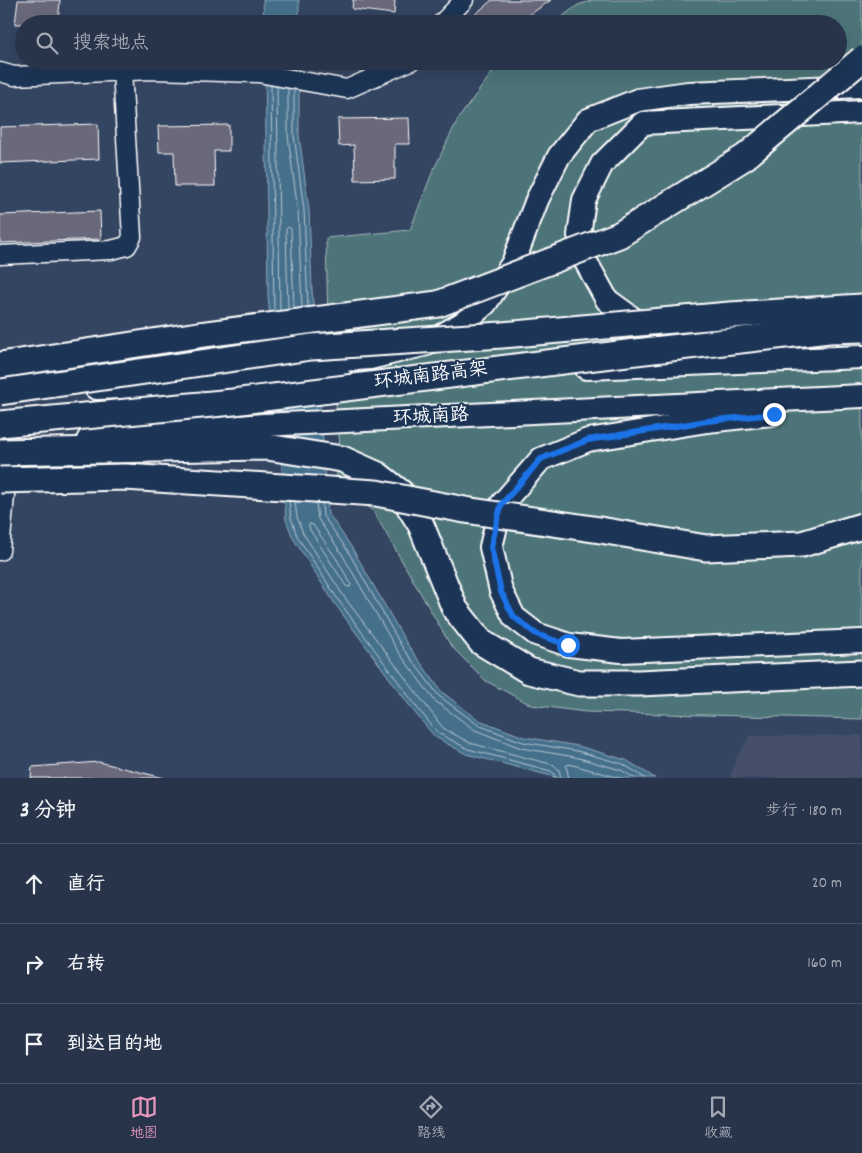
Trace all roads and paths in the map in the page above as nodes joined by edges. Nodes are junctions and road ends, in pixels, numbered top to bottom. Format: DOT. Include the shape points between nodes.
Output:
graph roads {
  1 [pos="464,0"];
  2 [pos="450,15"];
  3 [pos="862,59"];
  4 [pos="153,70"];
  5 [pos="153,70"];
  6 [pos="391,70"];
  7 [pos="122,71"];
  8 [pos="0,72"];
  9 [pos="862,86"];
  10 [pos="862,112"];
  11 [pos="0,255"];
  12 [pos="862,307"];
  13 [pos="862,329"];
  14 [pos="862,339"];
  15 [pos="862,348"];
  16 [pos="862,357"];
  17 [pos="679,364"];
  18 [pos="0,365"];
  19 [pos="258,373"];
  20 [pos="0,384"];
  21 [pos="0,392"];
  22 [pos="862,396"];
  23 [pos="862,410"];
  24 [pos="0,424"];
  25 [pos="265,436"];
  26 [pos="3,450"];
  27 [pos="0,480"];
  28 [pos="862,526"];
  29 [pos="0,551"];
  30 [pos="862,641"];
  31 [pos="862,673"];
  1 -- 2 [label="street"];
  3 -- 18 [label="highway, bridge" via="746,157 619,235 438,304"];
  4 -- 6 [label="street" via="258,73 347,89"];
  5 -- 7 [label="street"];
  7 -- 8 [label="street" via="14,76"];
  7 -- 11 [label="street" via="132,237 127,246 112,250"];
  9 -- 19 [label="main road, bridge" via="688,93 638,100 588,120 559,156 537,200 513,263 486,304 462,323 427,344 370,358"];
  10 -- 14 [label="main road, bridge" via="642,123 602,164 584,200 579,235 586,262 607,300 636,321 680,337 756,341"];
  12 -- 21 [label="highway, 环城南路高架, bridge" via="730,314 502,335 311,347"];
  13 -- 24 [label="highway, 环城南路高架, bridge" via="656,350 233,402"];
  15 -- 17 [label="main road"];
  16 -- 17 [label="main road"];
  17 -- 19 [label="main road, bridge" via="350,379"];
  19 -- 20 [label="main road"];
  19 -- 21 [label="main road"];
  22 -- 25 [label="main road, 环城南路"];
  23 -- 30 [label="main road" via="774,414 588,440 541,459 501,505 491,547 501,592 514,617 536,634 568,645 621,651"];
  25 -- 26 [label="highway"];
  25 -- 31 [label="highway" via="342,459 378,475 401,493 422,525 455,609 481,642 529,671 579,684"];
  26 -- 29 [label="street"];
  27 -- 28 [label="highway, bridge" via="125,477 376,493 706,548 802,544"];
}
